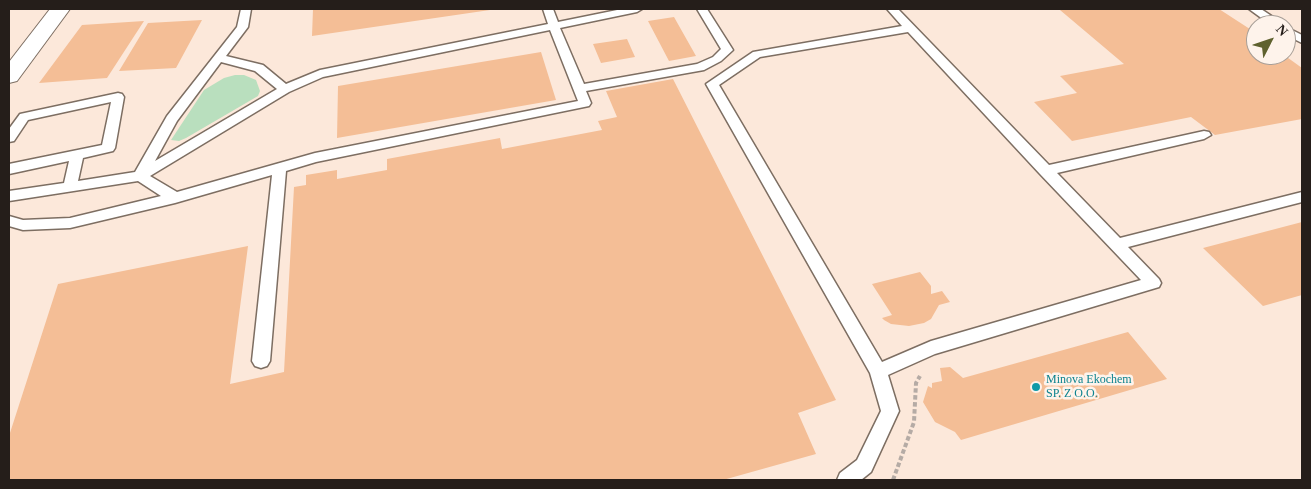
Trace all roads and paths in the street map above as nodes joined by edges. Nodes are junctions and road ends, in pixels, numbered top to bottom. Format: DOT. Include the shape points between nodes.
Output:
graph roads {
  1 [pos="60,9"];
  2 [pos="246,9"];
  3 [pos="548,9"];
  4 [pos="637,9"];
  5 [pos="702,9"];
  6 [pos="892,9"];
  7 [pos="554,26"];
  8 [pos="911,28"];
  9 [pos="218,58"];
  10 [pos="9,76"];
  11 [pos="285,89"];
  12 [pos="579,89"];
  13 [pos="1204,135"];
  14 [pos="9,138"];
  15 [pos="78,155"];
  16 [pos="9,169"];
  17 [pos="279,169"];
  18 [pos="1045,171"];
  19 [pos="140,176"];
  20 [pos="70,185"];
  21 [pos="9,196"];
  22 [pos="1302,197"];
  23 [pos="174,198"];
  24 [pos="9,221"];
  25 [pos="1116,245"];
  26 [pos="261,361"];
  27 [pos="878,371"];
  28 [pos="847,480"];
  1 -- 10 [label="street"];
  2 -- 9 [label="lane" via="242,27"];
  3 -- 7 [label="lane"];
  4 -- 7 [label="lane"];
  5 -- 12 [label="lane" via="727,50 717,58 700,67"];
  6 -- 8 [label="lane"];
  7 -- 11 [label="lane" via="320,74"];
  7 -- 12 [label="lane"];
  8 -- 18 [label="lane"];
  8 -- 27 [label="lane" via="756,54 712,84"];
  9 -- 11 [label="lane" via="260,68"];
  9 -- 19 [label="lane" via="172,119"];
  11 -- 19 [label="lane"];
  12 -- 17 [label="lane" via="585,103 315,158"];
  13 -- 18 [label="lane"];
  14 -- 15 [label="lane" via="24,117 118,97 108,148"];
  15 -- 16 [label="lane"];
  15 -- 20 [label="lane"];
  17 -- 23 [label="lane"];
  17 -- 26 [label="lane"];
  18 -- 25 [label="lane"];
  19 -- 20 [label="lane"];
  19 -- 23 [label="lane"];
  20 -- 21 [label="lane"];
  22 -- 25 [label="lane"];
  23 -- 24 [label="lane" via="70,223 23,225"];
  25 -- 27 [label="lane" via="1153,283 931,348"];
  27 -- 28 [label="lane" via="890,411 864,466"];
}
